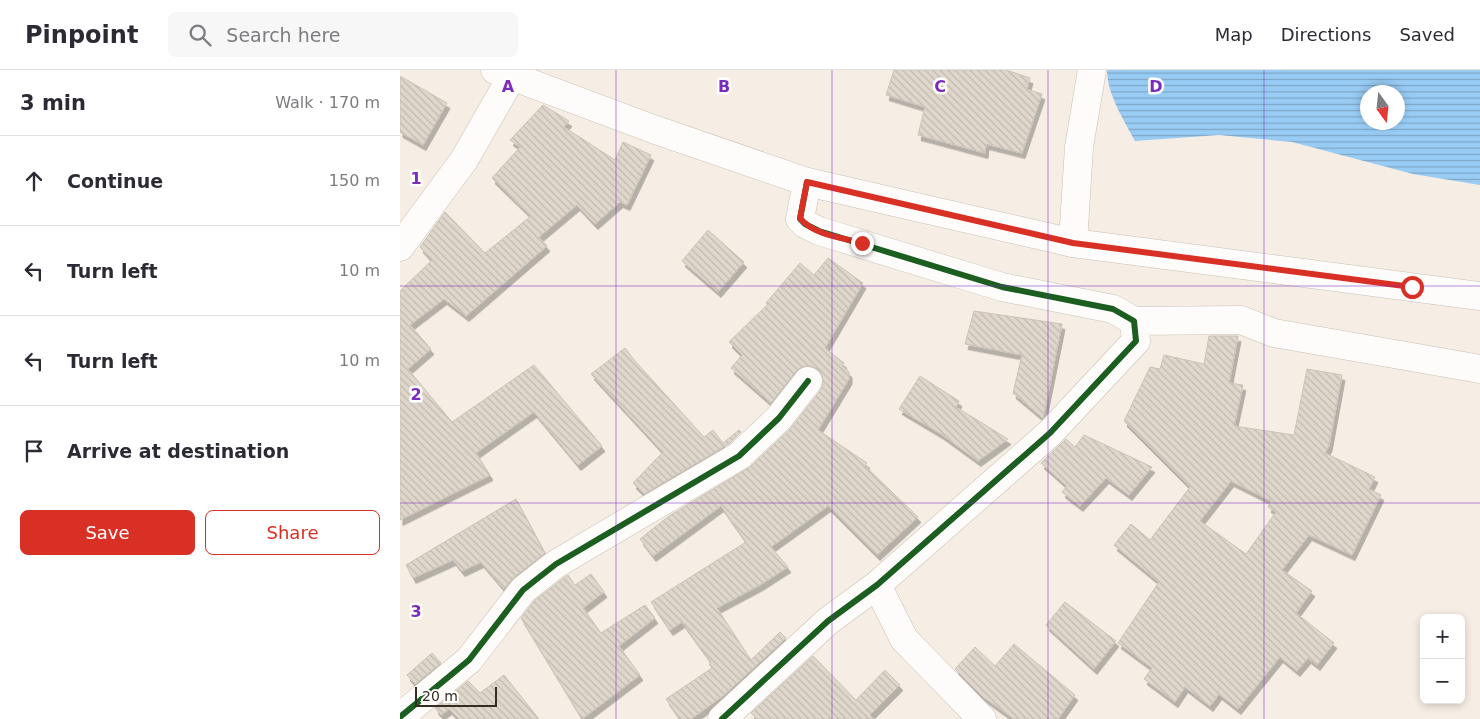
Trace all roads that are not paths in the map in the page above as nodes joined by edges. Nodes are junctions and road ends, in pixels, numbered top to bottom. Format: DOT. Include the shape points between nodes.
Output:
graph roads {
  1 [pos="1092,70"];
  2 [pos="503,74"];
  3 [pos="807,182"];
  4 [pos="1073,243"];
  5 [pos="400,247"];
  6 [pos="1480,296"];
  7 [pos="1134,321"];
  8 [pos="1480,369"];
  9 [pos="808,381"];
  10 [pos="877,584"];
  11 [pos="400,717"];
  12 [pos="722,719"];
  13 [pos="982,719"];
  1 -- 4 [label="street" via="1079,147"];
  2 -- 3 [label="street"];
  2 -- 5 [label="street" via="464,160"];
  3 -- 4 [label="street"];
  3 -- 7 [label="street" via="800,218 804,224 819,231 1002,287 1114,309"];
  4 -- 6 [label="street"];
  7 -- 8 [label="street" via="1242,320 1274,333"];
  7 -- 10 [label="street" via="1136,341 1050,433"];
  9 -- 11 [label="street" via="779,418 739,456 556,564 523,590 468,660"];
  10 -- 12 [label="street" via="828,621"];
  10 -- 13 [label="street" via="904,639"];
}
